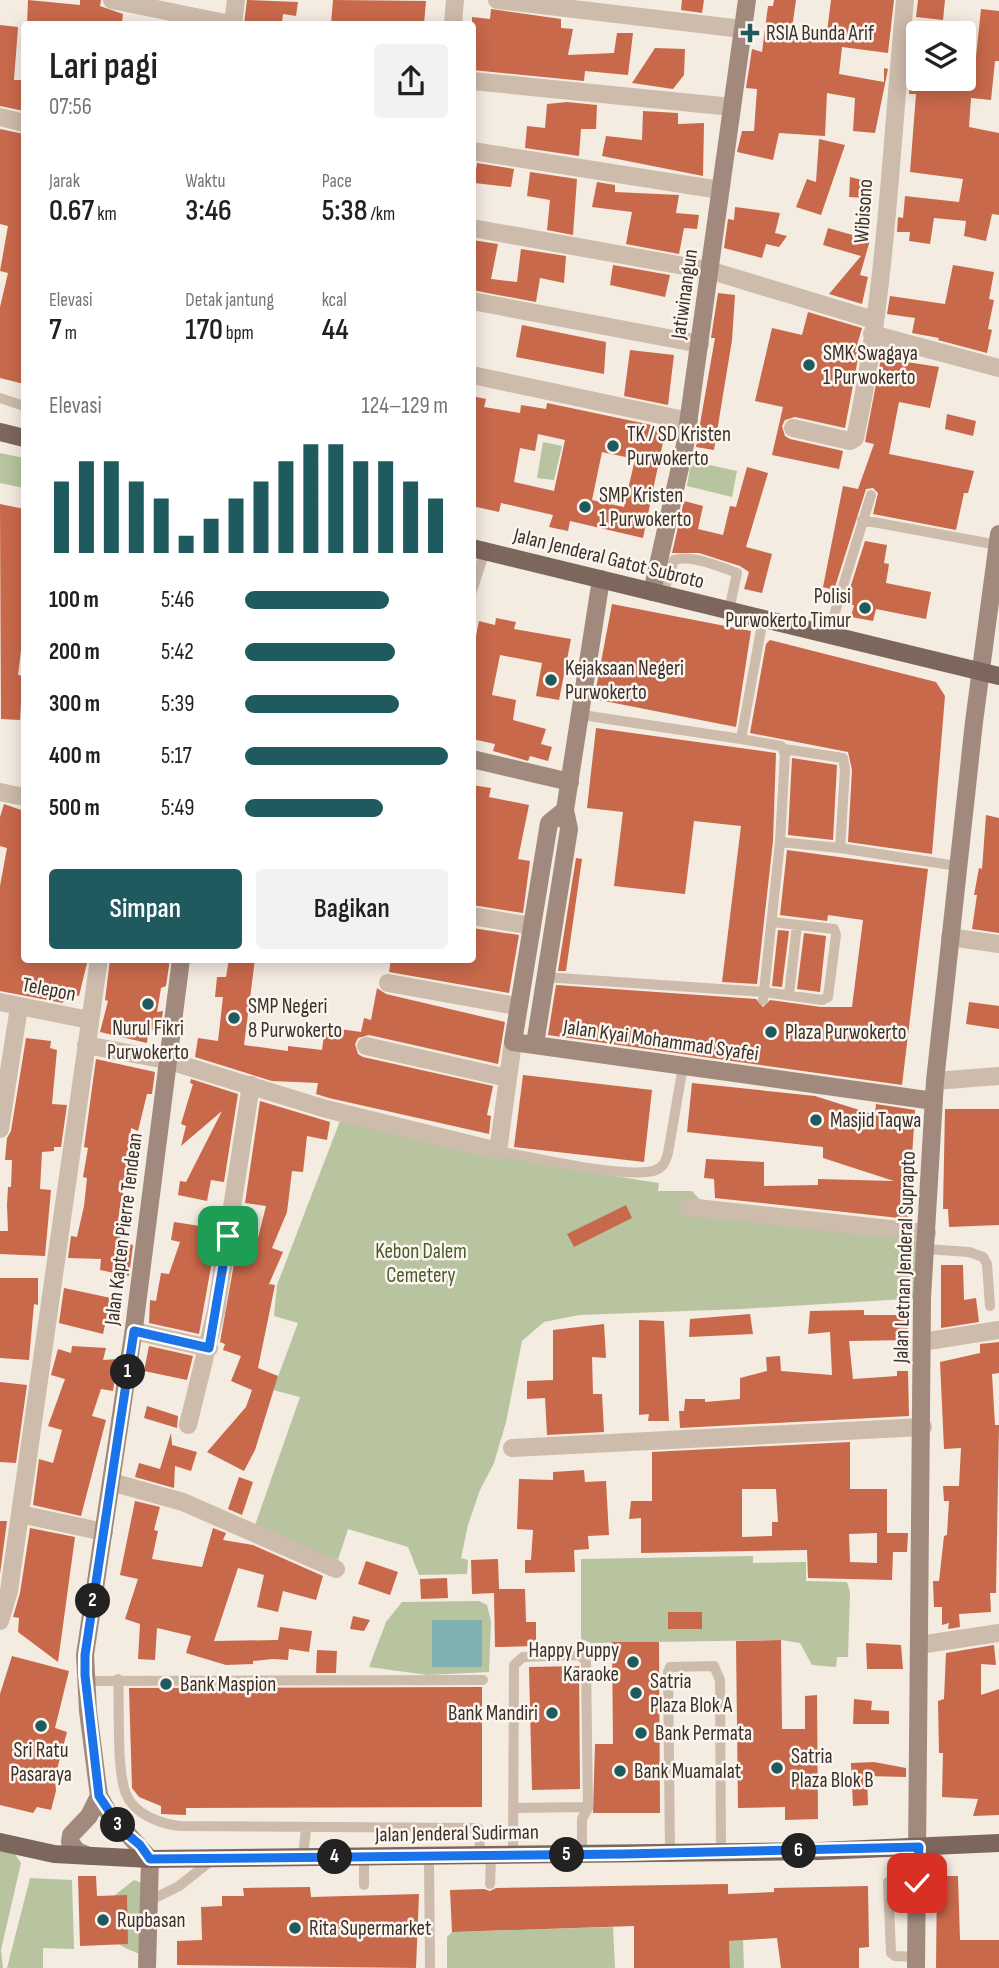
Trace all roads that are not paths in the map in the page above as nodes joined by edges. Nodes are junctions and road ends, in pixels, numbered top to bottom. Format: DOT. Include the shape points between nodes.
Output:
graph roads {
  1 [pos="112,0"];
  2 [pos="236,0"];
  3 [pos="455,0"];
  4 [pos="497,0"];
  5 [pos="747,0"];
  6 [pos="905,0"];
  7 [pos="216,21"];
  8 [pos="232,21"];
  9 [pos="453,21"];
  10 [pos="742,29"];
  11 [pos="476,81"];
  12 [pos="732,107"];
  13 [pos="0,117"];
  14 [pos="21,121"];
  15 [pos="476,152"];
  16 [pos="720,190"];
  17 [pos="476,229"];
  18 [pos="712,271"];
  19 [pos="476,302"];
  20 [pos="873,327"];
  21 [pos="701,344"];
  22 [pos="999,368"];
  23 [pos="476,376"];
  24 [pos="0,398"];
  25 [pos="21,405"];
  26 [pos="689,421"];
  27 [pos="793,428"];
  28 [pos="0,432"];
  29 [pos="21,437"];
  30 [pos="871,495"];
  31 [pos="862,520"];
  32 [pos="998,539"];
  33 [pos="479,549"];
  34 [pos="476,567"];
  35 [pos="601,579"];
  36 [pos="657,593"];
  37 [pos="729,610"];
  38 [pos="763,619"];
  39 [pos="828,635"];
  40 [pos="980,672"];
  41 [pos="999,676"];
  42 [pos="582,715"];
  43 [pos="741,739"];
  44 [pos="784,749"];
  45 [pos="476,760"];
  46 [pos="570,782"];
  47 [pos="0,792"];
  48 [pos="21,796"];
  49 [pos="565,810"];
  50 [pos="779,842"];
  51 [pos="840,848"];
  52 [pos="957,866"];
  53 [pos="476,917"];
  54 [pos="772,922"];
  55 [pos="797,925"];
  56 [pos="532,926"];
  57 [pos="950,937"];
  58 [pos="999,944"];
  59 [pos="98,963"];
  60 [pos="180,963"];
  61 [pos="544,977"];
  62 [pos="388,983"];
  63 [pos="789,995"];
  64 [pos="763,996"];
  65 [pos="0,1002"];
  66 [pos="516,1006"];
  67 [pos="19,1007"];
  68 [pos="89,1020"];
  69 [pos="513,1042"];
  70 [pos="535,1044"];
  71 [pos="86,1045"];
  72 [pos="366,1046"];
  73 [pos="166,1060"];
  74 [pos="683,1066"];
  75 [pos="999,1076"];
  76 [pos="507,1078"];
  77 [pos="935,1081"];
  78 [pos="251,1085"];
  79 [pos="934,1101"];
  80 [pos="0,1129"];
  81 [pos="498,1152"];
  82 [pos="688,1207"];
  83 [pos="926,1241"];
  84 [pos="990,1306"];
  85 [pos="999,1330"];
  86 [pos="134,1331"];
  87 [pos="922,1342"];
  88 [pos="209,1348"];
  89 [pos="188,1425"];
  90 [pos="923,1427"];
  91 [pos="512,1448"];
  92 [pos="111,1482"];
  93 [pos="20,1514"];
  94 [pos="104,1532"];
  95 [pos="336,1569"];
  96 [pos="0,1621"];
  97 [pos="999,1633"];
  98 [pos="919,1644"];
  99 [pos="118,1679"];
  100 [pos="483,1680"];
  101 [pos="86,1681"];
  102 [pos="99,1796"];
  103 [pos="588,1807"];
  104 [pos="513,1808"];
  105 [pos="306,1829"];
  106 [pos="0,1842"];
  107 [pos="999,1843"];
  108 [pos="919,1847"];
  109 [pos="721,1852"];
  110 [pos="670,1853"];
  111 [pos="513,1855"];
  112 [pos="582,1855"];
  113 [pos="89,1856"];
  114 [pos="485,1856"];
  115 [pos="303,1857"];
  116 [pos="364,1857"];
  117 [pos="429,1857"];
  118 [pos="150,1859"];
  119 [pos="214,1859"];
  120 [pos="888,1882"];
  121 [pos="490,1884"];
  122 [pos="364,1885"];
  123 [pos="148,1901"];
  124 [pos="916,1963"];
  125 [pos="147,1968"];
  126 [pos="430,1968"];
  1 -- 7 [label="street"];
  2 -- 8 [label="street"];
  3 -- 9 [label="street"];
  4 -- 10 [label="street"];
  5 -- 10 [label="street, Jatiwinangun"];
  6 -- 20 [label="street, Wibisono" via="888,169 888,220"];
  10 -- 12 [label="street, Jatiwinangun"];
  11 -- 12 [label="street"];
  12 -- 16 [label="street, Jatiwinangun"];
  13 -- 14 [label="street"];
  15 -- 16 [label="street"];
  16 -- 18 [label="street, Jatiwinangun"];
  17 -- 18 [label="street"];
  18 -- 20 [label="street"];
  18 -- 21 [label="street, Jatiwinangun"];
  19 -- 21 [label="street"];
  20 -- 22 [label="street"];
  20 -- 27 [label="street, Wibisono" via="855,438 850,441"];
  21 -- 26 [label="street, Jatiwinangun"];
  23 -- 26 [label="street"];
  24 -- 25 [label="lane"];
  26 -- 36 [label="street, Jatiwinangun"];
  28 -- 29 [label="main road"];
  30 -- 31 [label="lane"];
  31 -- 32 [label="lane"];
  31 -- 39 [label="lane"];
  32 -- 40 [label="street, Jalan Letnan Jenderal Suprapto"];
  33 -- 34 [label="lane"];
  33 -- 35 [label="main road, Jalan Jenderal Gatot Subroto"];
  35 -- 36 [label="main road, Jalan Jenderal Gatot Subroto"];
  35 -- 42 [label="street, Jalan Kyai Mohammad Syafei"];
  36 -- 37 [label="main road, Jalan Jenderal Gatot Subroto"];
  36 -- 37 [label="lane" via="674,560 710,565 737,573"];
  37 -- 38 [label="main road, Jalan Jenderal Gatot Subroto"];
  38 -- 39 [label="main road, Jalan Jenderal Gatot Subroto"];
  38 -- 43 [label="lane"];
  39 -- 40 [label="main road, Jalan Jenderal Gatot Subroto"];
  40 -- 41 [label="main road, Jalan Jenderal Gatot Subroto"];
  40 -- 52 [label="street, Jalan Letnan Jenderal Suprapto"];
  42 -- 43 [label="lane"];
  42 -- 46 [label="street, Jalan Kyai Mohammad Syafei"];
  43 -- 44 [label="lane"];
  44 -- 50 [label="lane"];
  44 -- 51 [label="lane" via="842,758"];
  45 -- 46 [label="street"];
  46 -- 49 [label="street, Jalan Kyai Mohammad Syafei"];
  47 -- 48 [label="street"];
  49 -- 56 [label="street" via="550,823"];
  49 -- 61 [label="street, Jalan Kyai Mohammad Syafei" via="569,829"];
  50 -- 51 [label="lane"];
  50 -- 54 [label="lane"];
  51 -- 52 [label="lane"];
  52 -- 57 [label="street, Jalan Letnan Jenderal Suprapto"];
  53 -- 56 [label="street"];
  54 -- 55 [label="lane"];
  54 -- 64 [label="lane"];
  55 -- 63 [label="lane"];
  55 -- 63 [label="lane" via="836,932 831,992 822,1000"];
  56 -- 66 [label="street"];
  57 -- 58 [label="street"];
  57 -- 77 [label="street, Jalan Letnan Jenderal Suprapto"];
  59 -- 68 [label="street"];
  60 -- 73 [label="street, Jalan Kapten Pierre Tendean"];
  61 -- 64 [label="lane"];
  61 -- 70 [label="street, Jalan Kyai Mohammad Syafei"];
  62 -- 66 [label="street"];
  63 -- 64 [label="lane"];
  65 -- 67 [label="street, Telepon"];
  66 -- 69 [label="street"];
  67 -- 68 [label="street, Telepon"];
  67 -- 80 [label="street"];
  68 -- 71 [label="street"];
  69 -- 70 [label="street"];
  69 -- 76 [label="street"];
  70 -- 74 [label="street, Jalan Kyai Mohammad Syafei"];
  71 -- 73 [label="street"];
  71 -- 93 [label="street"];
  72 -- 76 [label="street"];
  73 -- 78 [label="street"];
  73 -- 86 [label="street, Jalan Kapten Pierre Tendean"];
  74 -- 79 [label="street, Jalan Kyai Mohammad Syafei" via="755,1071"];
  74 -- 81 [label="lane" via="668,1153 657,1170 628,1172"];
  75 -- 77 [label="street"];
  76 -- 81 [label="street"];
  77 -- 79 [label="street, Jalan Letnan Jenderal Suprapto"];
  78 -- 81 [label="street" via="326,1109"];
  78 -- 88 [label="street"];
  79 -- 83 [label="street, Jalan Letnan Jenderal Suprapto"];
  82 -- 83 [label="street"];
  83 -- 84 [label="lane" via="983,1257"];
  83 -- 87 [label="street, Jalan Letnan Jenderal Suprapto"];
  85 -- 87 [label="street"];
  86 -- 88 [label="street"];
  86 -- 92 [label="street, Jalan Kapten Pierre Tendean"];
  87 -- 90 [label="street, Jalan Letnan Jenderal Suprapto"];
  88 -- 89 [label="street"];
  90 -- 91 [label="street"];
  90 -- 98 [label="street, Jalan Letnan Jenderal Suprapto"];
  92 -- 94 [label="street, Jalan Kapten Pierre Tendean"];
  92 -- 95 [label="street" via="183,1502"];
  93 -- 94 [label="street"];
  93 -- 96 [label="street"];
  94 -- 101 [label="street, Jalan Kapten Pierre Tendean" via="85,1655"];
  97 -- 98 [label="street"];
  98 -- 108 [label="street, Jalan Letnan Jenderal Suprapto"];
  99 -- 100 [label="lane"];
  99 -- 101 [label="lane"];
  99 -- 105 [label="lane" via="122,1775 126,1796 142,1811 162,1824"];
  101 -- 102 [label="street, Jalan Kapten Pierre Tendean"];
  102 -- 113 [label="street" via="69,1842"];
  102 -- 118 [label="street" via="121,1829"];
  103 -- 104 [label="lane"];
  103 -- 104 [label="lane" via="586,1661 579,1655 523,1657 514,1665"];
  103 -- 112 [label="lane" via="582,1819"];
  104 -- 111 [label="lane"];
  105 -- 114 [label="lane" via="476,1828"];
  105 -- 115 [label="lane"];
  106 -- 113 [label="main road, Jalan Jenderal Sudirman"];
  107 -- 108 [label="main road, Jalan Jenderal Sudirman"];
  108 -- 109 [label="main road, Jalan Jenderal Sudirman"];
  108 -- 124 [label="street, Jalan Letnan Jenderal Suprapto"];
  109 -- 110 [label="main road, Jalan Jenderal Sudirman"];
  109 -- 110 [label="lane" via="720,1680 714,1666 694,1665 670,1667 668,1672"];
  110 -- 112 [label="main road, Jalan Jenderal Sudirman"];
  111 -- 112 [label="main road, Jalan Jenderal Sudirman"];
  111 -- 114 [label="main road, Jalan Jenderal Sudirman"];
  113 -- 118 [label="main road, Jalan Jenderal Sudirman"];
  114 -- 117 [label="main road, Jalan Jenderal Sudirman"];
  114 -- 121 [label="lane"];
  115 -- 116 [label="main road, Jalan Jenderal Sudirman"];
  115 -- 119 [label="main road, Jalan Jenderal Sudirman"];
  116 -- 117 [label="main road, Jalan Jenderal Sudirman"];
  116 -- 122 [label="lane"];
  117 -- 126 [label="lane"];
  118 -- 119 [label="main road, Jalan Jenderal Sudirman"];
  118 -- 123 [label="street"];
  119 -- 123 [label="lane" via="179,1886"];
  120 -- 124 [label="lane" via="891,1953"];
  123 -- 125 [label="street"];
}
